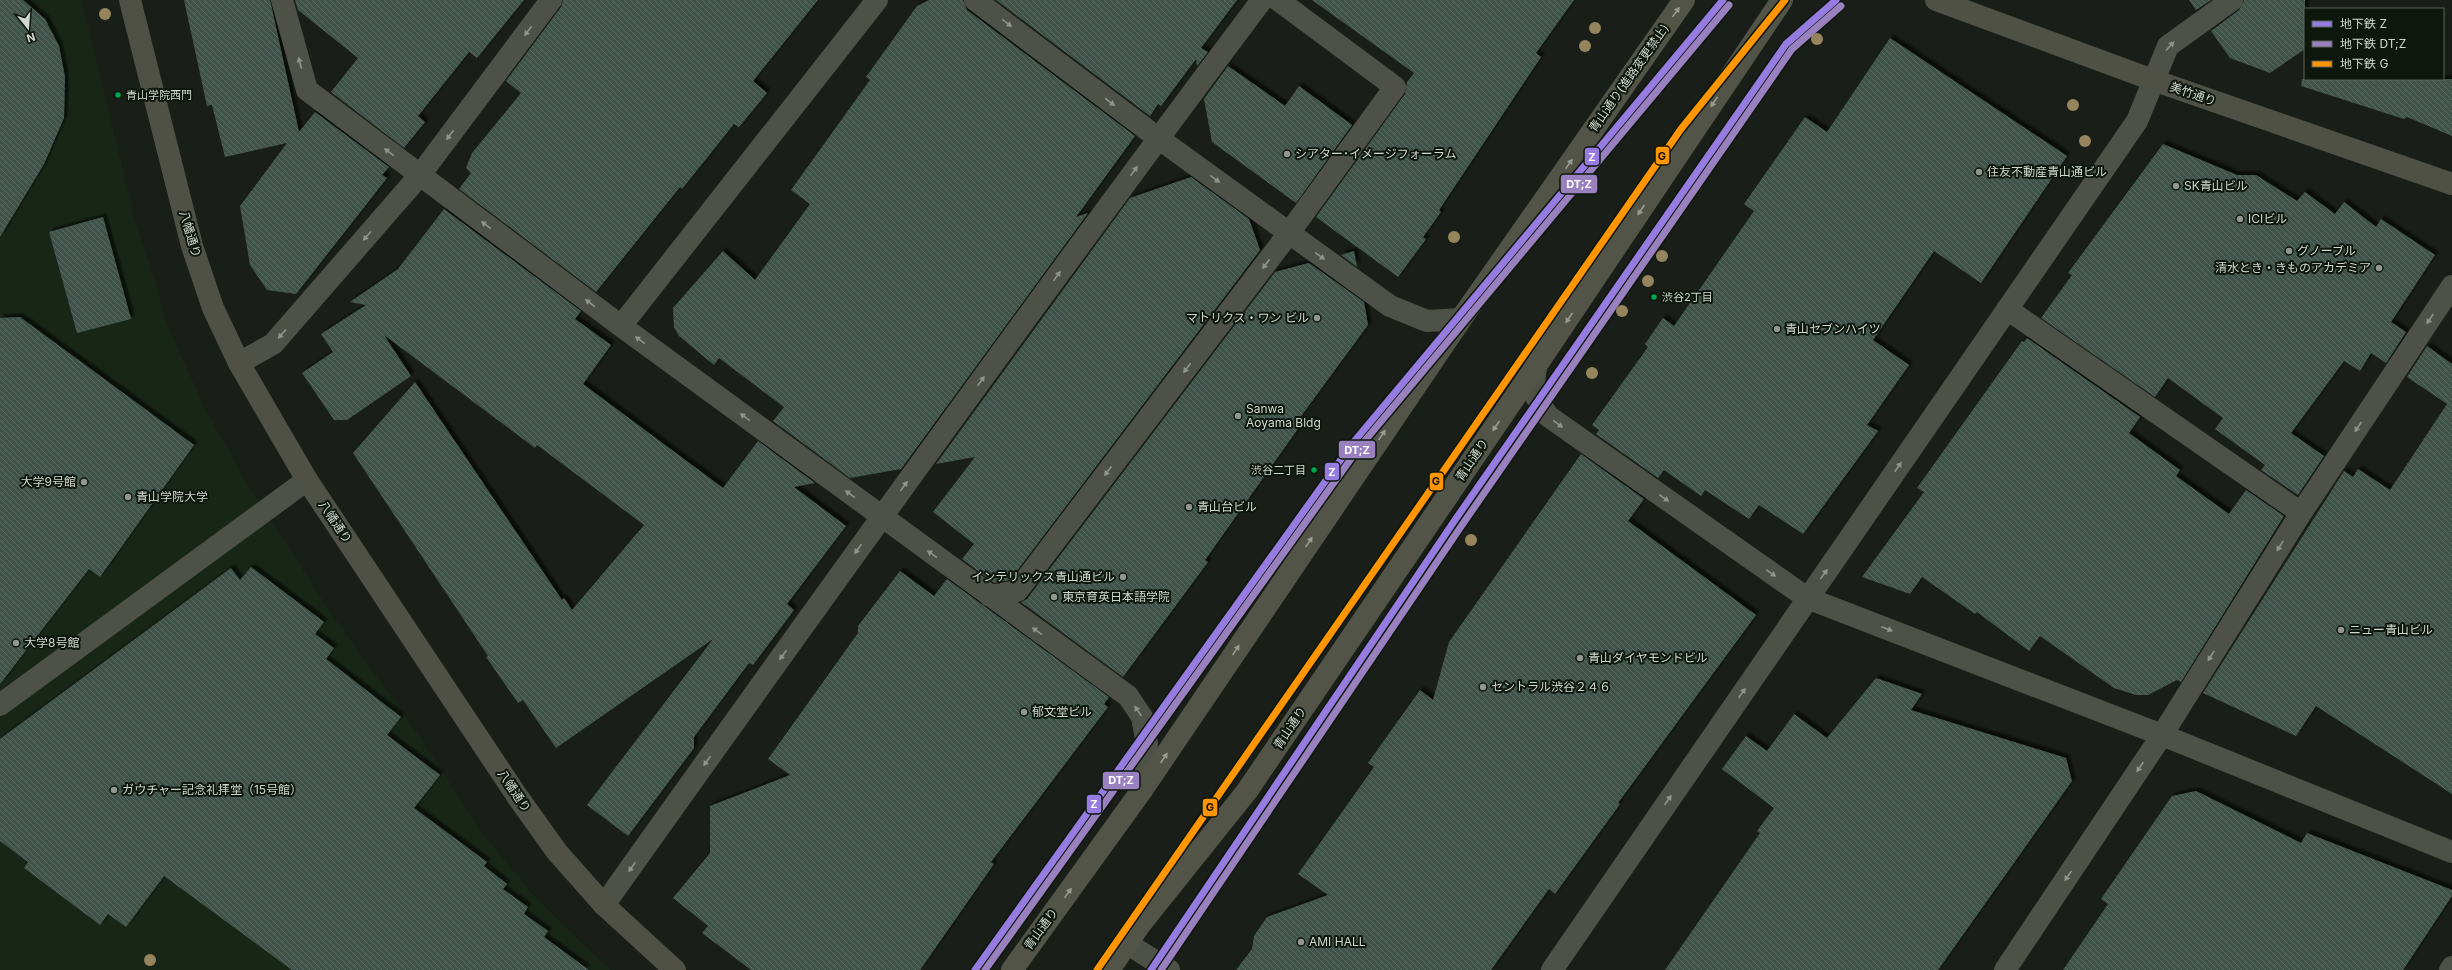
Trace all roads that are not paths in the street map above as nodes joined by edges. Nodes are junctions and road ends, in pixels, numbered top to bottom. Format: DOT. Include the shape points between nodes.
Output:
graph roads {
  1 [pos="130,0"];
  2 [pos="282,0"];
  3 [pos="551,0"];
  4 [pos="877,0"];
  5 [pos="975,0"];
  6 [pos="1262,0"];
  7 [pos="1278,0"];
  8 [pos="1684,0"];
  9 [pos="1782,0"];
  10 [pos="1936,0"];
  11 [pos="2232,0"];
  12 [pos="2153,80"];
  13 [pos="1158,138"];
  14 [pos="420,175"];
  15 [pos="2452,184"];
  16 [pos="1546,196"];
  17 [pos="1289,233"];
  18 [pos="2452,286"];
  19 [pos="2007,309"];
  20 [pos="1460,319"];
  21 [pos="621,326"];
  22 [pos="239,363"];
  23 [pos="1536,366"];
  24 [pos="307,480"];
  25 [pos="2301,513"];
  26 [pos="881,518"];
  27 [pos="990,596"];
  28 [pos="1807,598"];
  29 [pos="0,705"];
  30 [pos="2162,735"];
  31 [pos="1142,790"];
  32 [pos="2452,852"];
  33 [pos="604,905"];
  34 [pos="1128,944"];
  35 [pos="2452,967"];
  36 [pos="675,970"];
  37 [pos="1012,970"];
  38 [pos="1109,970"];
  39 [pos="1169,970"];
  40 [pos="1552,970"];
  41 [pos="2005,970"];
  42 [pos="2450,970"];
  1 -- 22 [label="street, 八幡通り" via="192,246 213,308"];
  14 -- 2 [label="street, one-way" via="307,90"];
  3 -- 14 [label="street, one-way"];
  4 -- 21 [label="street"];
  5 -- 13 [label="street, one-way"];
  6 -- 13 [label="street"];
  7 -- 17 [label="street" via="1395,87"];
  16 -- 8 [label="highway, 青山通り(進路変更禁止), one-way"];
  9 -- 23 [label="highway, 青山通り, one-way"];
  10 -- 12 [label="street, 美竹通り"];
  12 -- 11 [label="street, one-way" via="2168,46"];
  12 -- 15 [label="street, 美竹通り"];
  12 -- 19 [label="street" via="2137,121"];
  13 -- 17 [label="street, one-way"];
  26 -- 13 [label="street, one-way"];
  21 -- 14 [label="street, one-way"];
  14 -- 22 [label="street, one-way" via="273,344"];
  16 -- 20 [label="highway, 青山通り"];
  17 -- 20 [label="street, one-way" via="1390,306 1427,321"];
  17 -- 27 [label="street, one-way" via="1017,591"];
  18 -- 25 [label="street, one-way"];
  19 -- 25 [label="street"];
  28 -- 19 [label="street, one-way"];
  31 -- 20 [label="highway, 青山通り, one-way"];
  26 -- 21 [label="street, one-way"];
  22 -- 24 [label="street, 八幡通り"];
  23 -- 28 [label="street, one-way" via="1533,392 1548,416"];
  23 -- 34 [label="highway, 青山通り, one-way" via="1247,791 1139,926"];
  24 -- 29 [label="street"];
  24 -- 33 [label="street, 八幡通り" via="517,796 557,852"];
  25 -- 30 [label="street, one-way"];
  27 -- 26 [label="street, one-way"];
  26 -- 33 [label="street, one-way"];
  31 -- 27 [label="street, one-way" via="1147,744 1142,717 1128,696"];
  28 -- 30 [label="street, one-way"];
  40 -- 28 [label="street, one-way"];
  30 -- 32 [label="street"];
  30 -- 41 [label="street, one-way"];
  37 -- 31 [label="highway, 青山通り, one-way"];
  33 -- 36 [label="street, 八幡通り"];
  34 -- 38 [label="highway, 青山通り"];
  34 -- 39 [label="street"];
  35 -- 42 [label="street"];
}
